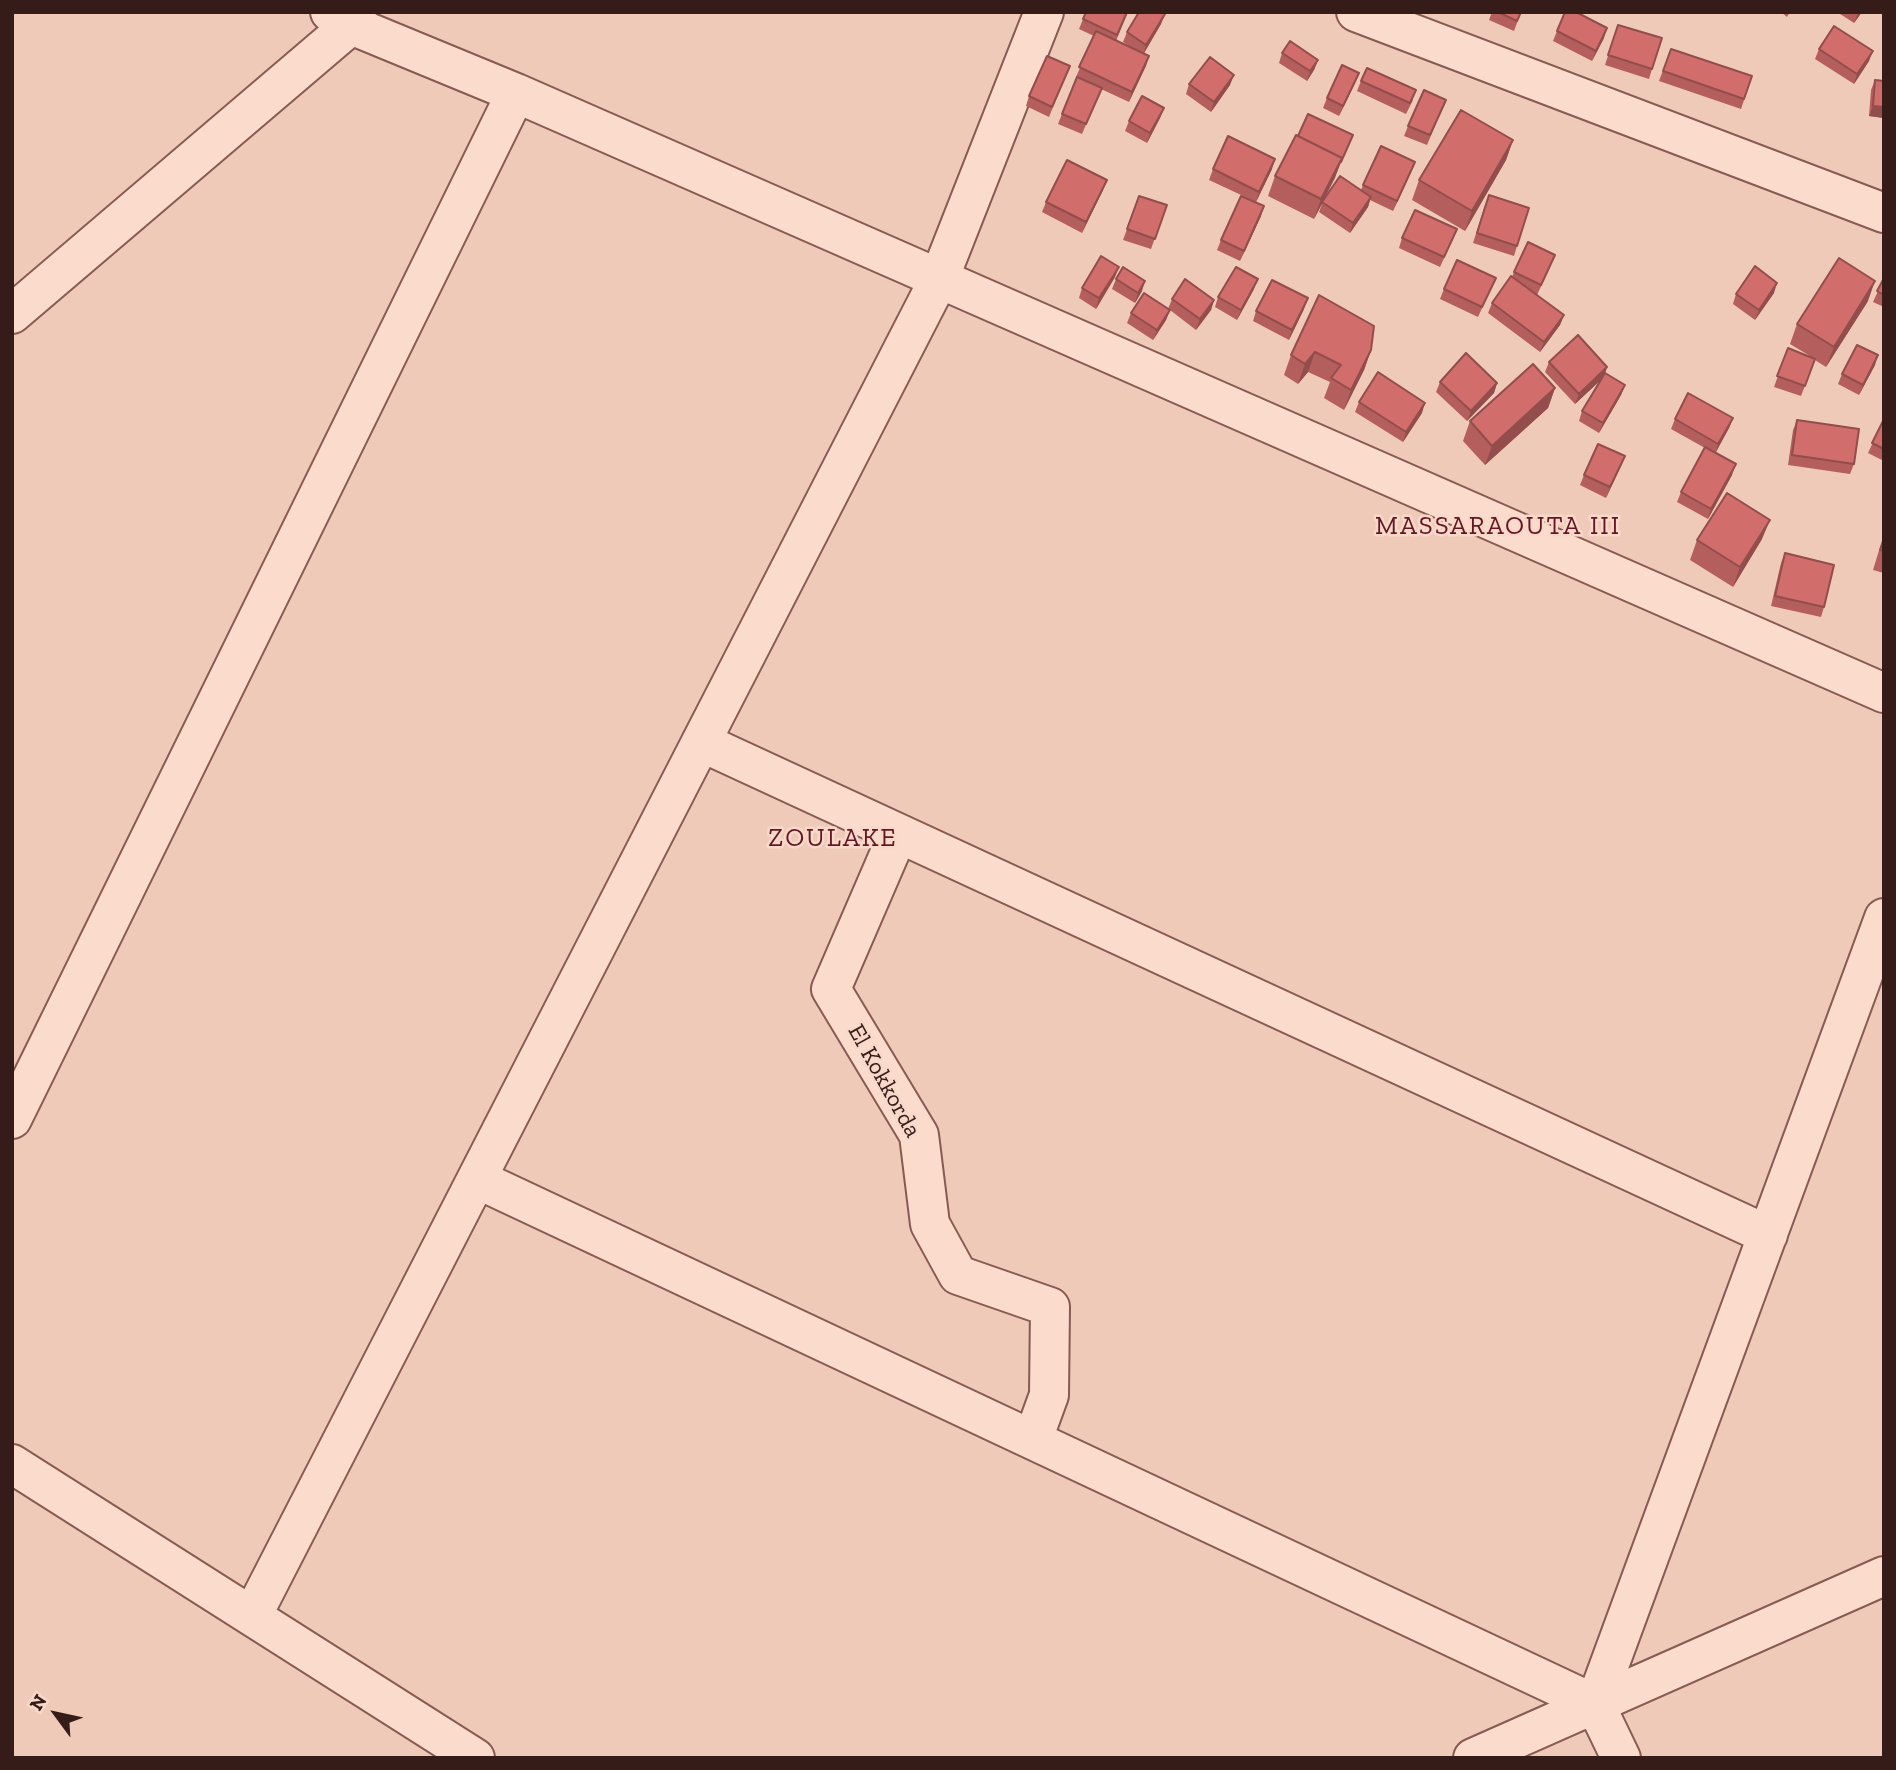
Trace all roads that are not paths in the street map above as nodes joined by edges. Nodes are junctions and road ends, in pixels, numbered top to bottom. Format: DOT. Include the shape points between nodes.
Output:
graph roads {
  1 [pos="1044,12"];
  2 [pos="1356,12"];
  3 [pos="346,16"];
  4 [pos="516,93"];
  5 [pos="1884,213"];
  6 [pos="939,279"];
  7 [pos="12,314"];
  8 [pos="1884,694"];
  9 [pos="701,742"];
  10 [pos="898,834"];
  11 [pos="1884,918"];
  12 [pos="12,1119"];
  13 [pos="477,1179"];
  14 [pos="1768,1235"];
  15 [pos="1033,1439"];
  16 [pos="12,1464"];
  17 [pos="1884,1576"];
  18 [pos="252,1616"];
  19 [pos="1595,1704"];
  20 [pos="475,1758"];
  21 [pos="1473,1758"];
  22 [pos="1621,1758"];
  1 -- 6 [label="street"];
  2 -- 5 [label="street"];
  3 -- 4 [label="street"];
  3 -- 7 [label="street"];
  4 -- 6 [label="street"];
  4 -- 12 [label="street"];
  6 -- 8 [label="street"];
  6 -- 9 [label="street"];
  9 -- 10 [label="street"];
  9 -- 13 [label="street"];
  10 -- 14 [label="street"];
  10 -- 15 [label="street, El Kokkorda" via="831,989 919,1135 930,1224 958,1276 1050,1307 1049,1395"];
  11 -- 14 [label="street"];
  13 -- 15 [label="street"];
  13 -- 18 [label="street"];
  14 -- 19 [label="street"];
  15 -- 19 [label="street"];
  16 -- 18 [label="street"];
  17 -- 19 [label="street"];
  18 -- 20 [label="street"];
  19 -- 21 [label="street"];
  19 -- 22 [label="street"];
}
